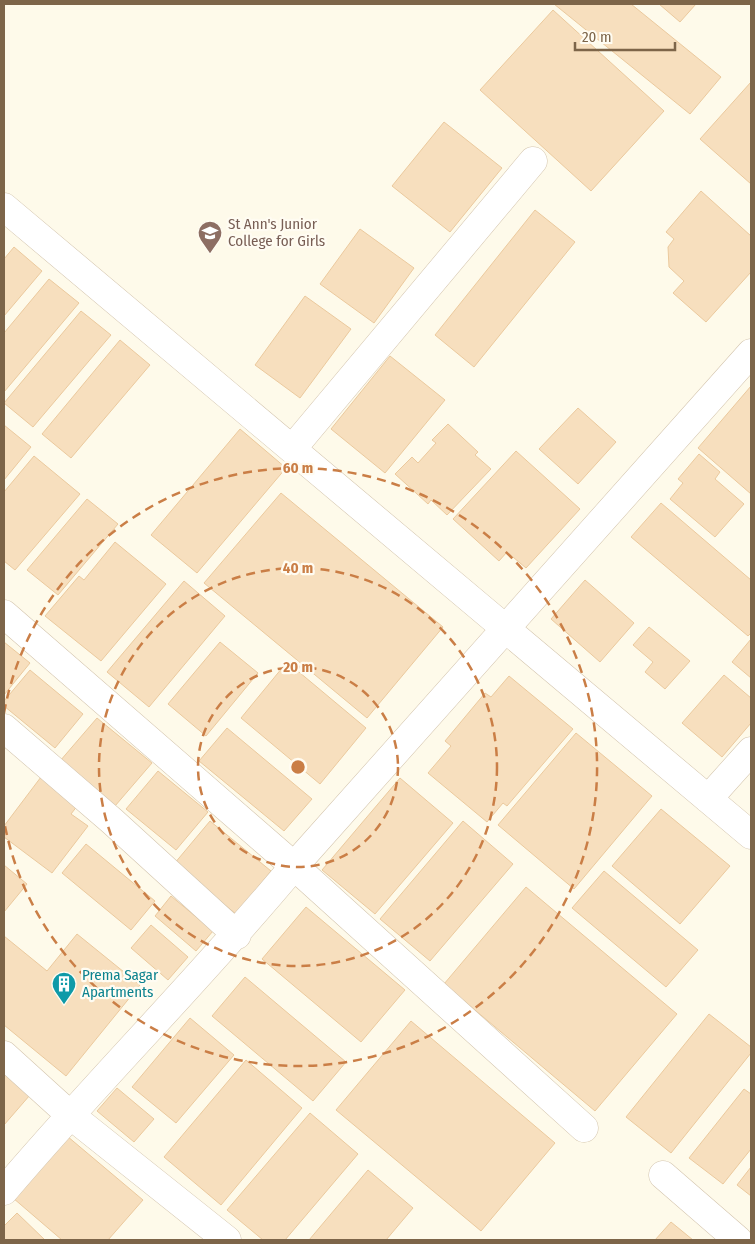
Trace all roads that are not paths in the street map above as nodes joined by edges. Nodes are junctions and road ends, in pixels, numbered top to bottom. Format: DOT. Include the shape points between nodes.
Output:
graph roads {
  1 [pos="533,161"];
  2 [pos="4,207"];
  3 [pos="751,353"];
  4 [pos="292,449"];
  5 [pos="4,614"];
  6 [pos="506,628"];
  7 [pos="4,728"];
  8 [pos="751,750"];
  9 [pos="708,799"];
  10 [pos="751,835"];
  11 [pos="294,866"];
  12 [pos="237,935"];
  13 [pos="4,1055"];
  14 [pos="69,1114"];
  15 [pos="584,1128"];
  16 [pos="663,1175"];
  17 [pos="4,1191"];
  18 [pos="227,1240"];
  19 [pos="738,1240"];
  1 -- 4 [label="street"];
  2 -- 4 [label="street"];
  3 -- 6 [label="street"];
  4 -- 6 [label="street"];
  5 -- 11 [label="street"];
  6 -- 9 [label="street"];
  6 -- 11 [label="street"];
  7 -- 12 [label="street"];
  8 -- 9 [label="street"];
  9 -- 10 [label="street"];
  11 -- 12 [label="street"];
  11 -- 15 [label="street"];
  12 -- 14 [label="street"];
  13 -- 14 [label="street"];
  14 -- 17 [label="street"];
  14 -- 18 [label="street"];
  16 -- 19 [label="street"];
}
